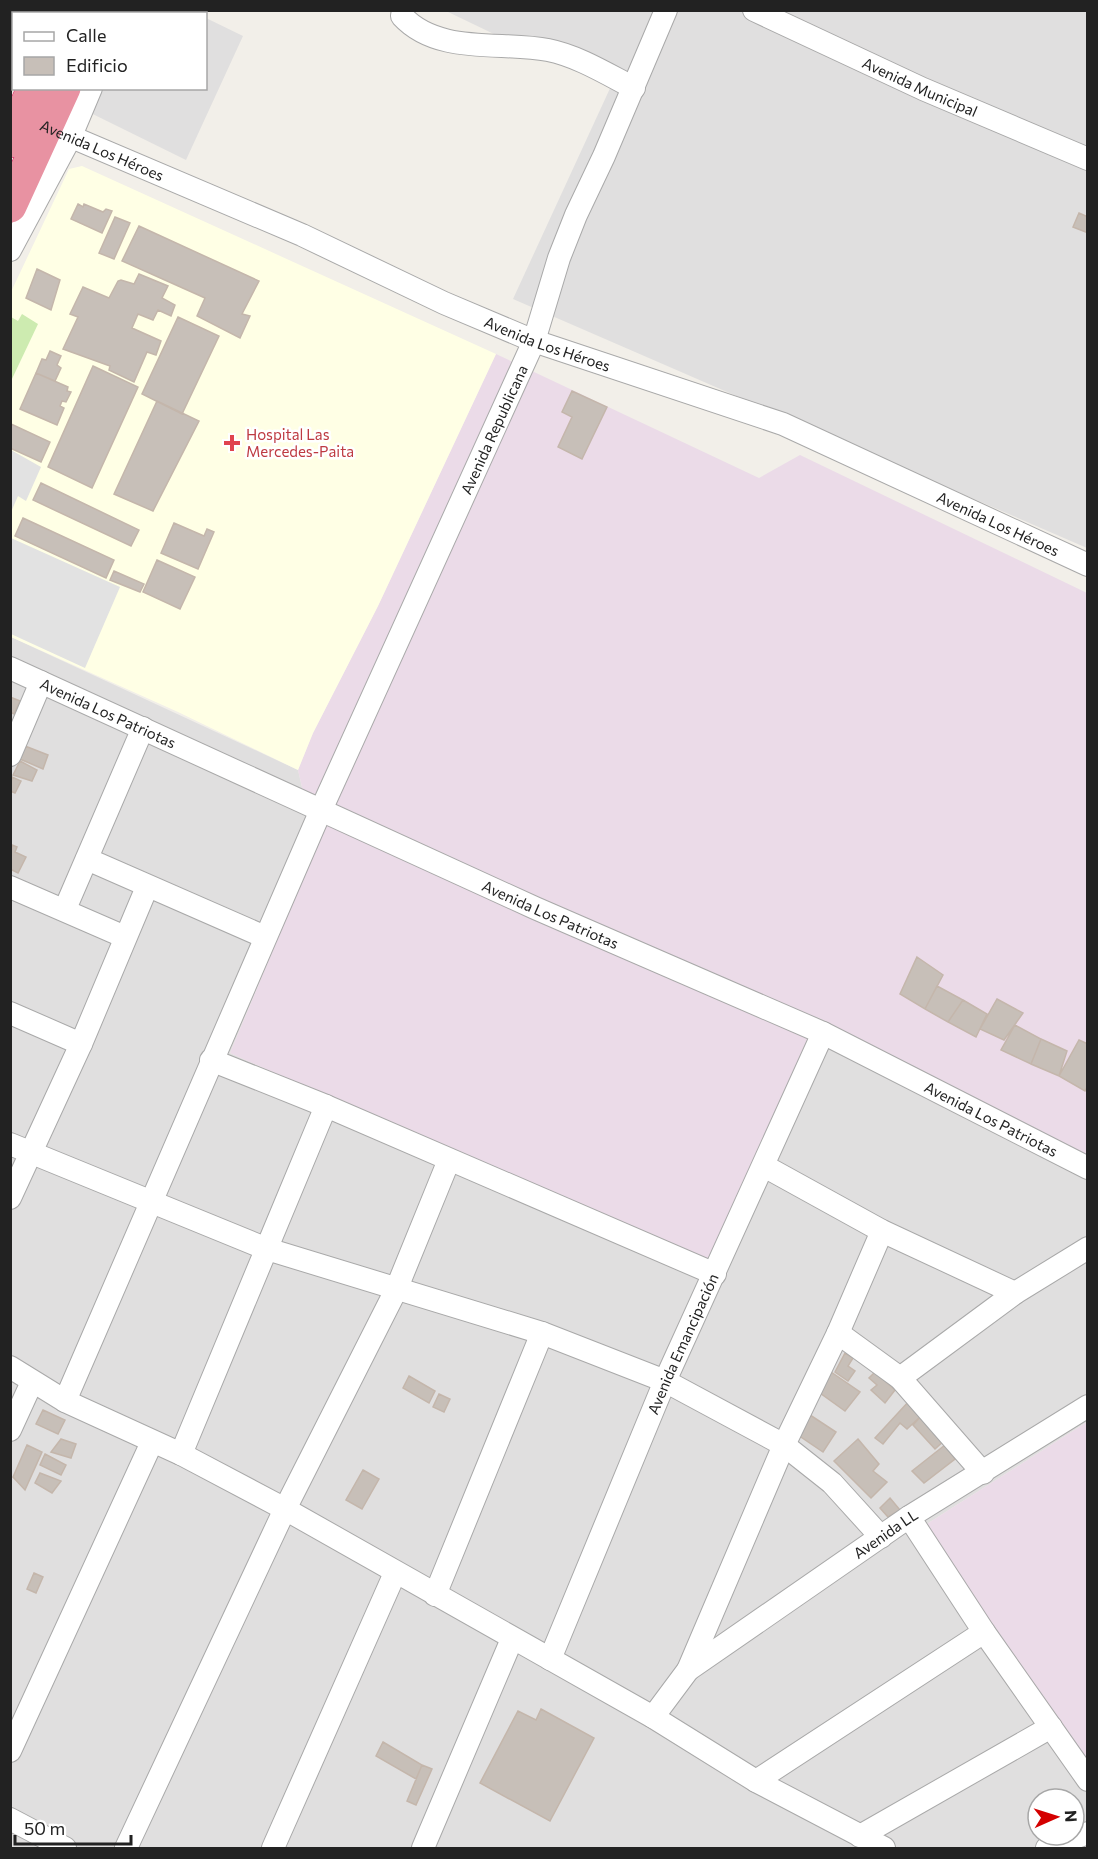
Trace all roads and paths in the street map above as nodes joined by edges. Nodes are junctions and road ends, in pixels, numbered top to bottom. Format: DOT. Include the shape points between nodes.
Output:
graph roads {
  1 [pos="403,10"];
  2 [pos="666,10"];
  3 [pos="754,10"];
  4 [pos="633,88"];
  5 [pos="80,90"];
  6 [pos="82,90"];
  7 [pos="32,120"];
  8 [pos="106,153"];
  9 [pos="1088,159"];
  10 [pos="10,206"];
  11 [pos="10,250"];
  12 [pos="534,341"];
  13 [pos="1088,565"];
  14 [pos="10,668"];
  15 [pos="41,682"];
  16 [pos="143,728"];
  17 [pos="10,755"];
  18 [pos="321,810"];
  19 [pos="87,859"];
  20 [pos="10,887"];
  21 [pos="147,887"];
  22 [pos="65,909"];
  23 [pos="125,937"];
  24 [pos="265,938"];
  25 [pos="10,1013"];
  26 [pos="823,1033"];
  27 [pos="81,1044"];
  28 [pos="211,1060"];
  29 [pos="326,1106"];
  30 [pos="20,1148"];
  31 [pos="449,1160"];
  32 [pos="764,1166"];
  33 [pos="1088,1168"];
  34 [pos="10,1198"];
  35 [pos="152,1202"];
  36 [pos="882,1231"];
  37 [pos="1088,1248"];
  38 [pos="267,1249"];
  39 [pos="715,1274"];
  40 [pos="396,1290"];
  41 [pos="1015,1293"];
  42 [pos="542,1333"];
  43 [pos="838,1333"];
  44 [pos="10,1367"];
  45 [pos="900,1378"];
  46 [pos="665,1381"];
  47 [pos="32,1382"];
  48 [pos="65,1401"];
  49 [pos="1088,1406"];
  50 [pos="10,1430"];
  51 [pos="152,1442"];
  52 [pos="784,1445"];
  53 [pos="181,1454"];
  54 [pos="983,1473"];
  55 [pos="285,1509"];
  56 [pos="909,1517"];
  57 [pos="881,1537"];
  58 [pos="395,1573"];
  59 [pos="435,1595"];
  60 [pos="984,1632"];
  61 [pos="512,1639"];
  62 [pos="550,1659"];
  63 [pos="688,1670"];
  64 [pos="653,1717"];
  65 [pos="1051,1727"];
  66 [pos="10,1751"];
  67 [pos="1088,1780"];
  68 [pos="756,1781"];
  69 [pos="10,1819"];
  70 [pos="1088,1833"];
  71 [pos="860,1836"];
  72 [pos="65,1848"];
  73 [pos="126,1848"];
  74 [pos="273,1848"];
  75 [pos="423,1848"];
  76 [pos="885,1848"];
  77 [pos="1047,1848"];
  1 -- 4 [label="street" via="402,16 412,26 435,37 494,47 548,50 587,64"];
  2 -- 4 [label="street, Avenida Republicana"];
  3 -- 9 [label="street, Avenida Municipal" via="923,89"];
  4 -- 12 [label="street, Avenida Republicana" via="559,258"];
  5 -- 7 [label="highway"];
  6 -- 8 [label="street" via="93,134"];
  7 -- 8 [label="street, Avenida Los Héroes"];
  7 -- 10 [label="highway"];
  7 -- 11 [label="street"];
  8 -- 12 [label="street, Avenida Los Héroes"];
  12 -- 13 [label="street, Avenida Los Héroes" via="783,424"];
  12 -- 18 [label="street, Avenida Republicana"];
  14 -- 15 [label="street, Avenida Los Patriotas"];
  15 -- 16 [label="street, Avenida Los Patriotas"];
  15 -- 17 [label="street"];
  16 -- 18 [label="street, Avenida Los Patriotas"];
  16 -- 19 [label="street"];
  18 -- 24 [label="street, Avenida Republicana"];
  18 -- 26 [label="street, Avenida Los Patriotas"];
  19 -- 21 [label="street"];
  19 -- 22 [label="street"];
  20 -- 22 [label="street"];
  21 -- 23 [label="street"];
  21 -- 24 [label="street"];
  22 -- 23 [label="street"];
  23 -- 27 [label="street"];
  24 -- 28 [label="street, Avenida Republicana"];
  25 -- 27 [label="street"];
  26 -- 32 [label="street, Avenida Emancipación"];
  26 -- 33 [label="street, Avenida Los Patriotas"];
  27 -- 30 [label="street"];
  28 -- 29 [label="street"];
  28 -- 35 [label="street, Avenida Republicana"];
  29 -- 31 [label="street"];
  29 -- 38 [label="street"];
  30 -- 34 [label="street"];
  30 -- 35 [label="street"];
  31 -- 39 [label="street"];
  31 -- 40 [label="street"];
  32 -- 36 [label="street"];
  32 -- 39 [label="street, Avenida Emancipación"];
  35 -- 38 [label="street"];
  35 -- 48 [label="street, Avenida Republicana"];
  36 -- 41 [label="street"];
  36 -- 43 [label="street"];
  37 -- 41 [label="street"];
  38 -- 40 [label="street"];
  38 -- 53 [label="street"];
  39 -- 46 [label="street, Avenida Emancipación"];
  40 -- 42 [label="street"];
  40 -- 55 [label="street"];
  41 -- 45 [label="street"];
  42 -- 46 [label="street"];
  42 -- 59 [label="street"];
  43 -- 45 [label="street"];
  43 -- 52 [label="street"];
  44 -- 47 [label="street"];
  45 -- 54 [label="street"];
  46 -- 52 [label="street"];
  46 -- 62 [label="street, Avenida Emancipación"];
  47 -- 48 [label="street"];
  47 -- 50 [label="street"];
  48 -- 51 [label="street"];
  49 -- 54 [label="street, Avenida LL"];
  51 -- 53 [label="street"];
  51 -- 66 [label="street"];
  52 -- 57 [label="street" via="832,1483"];
  52 -- 63 [label="street"];
  53 -- 55 [label="street"];
  54 -- 56 [label="street, Avenida LL"];
  55 -- 58 [label="street"];
  55 -- 73 [label="street"];
  56 -- 57 [label="street, Avenida LL"];
  56 -- 60 [label="street"];
  57 -- 63 [label="street, Avenida LL"];
  58 -- 59 [label="street"];
  58 -- 74 [label="street"];
  59 -- 61 [label="street"];
  60 -- 65 [label="street"];
  60 -- 68 [label="street"];
  61 -- 62 [label="street"];
  61 -- 75 [label="street"];
  62 -- 64 [label="street"];
  63 -- 64 [label="street"];
  64 -- 68 [label="street"];
  65 -- 67 [label="street"];
  65 -- 71 [label="street"];
  68 -- 71 [label="street"];
  69 -- 72 [label="street"];
  70 -- 77 [label="street"];
  71 -- 76 [label="street"];
}
